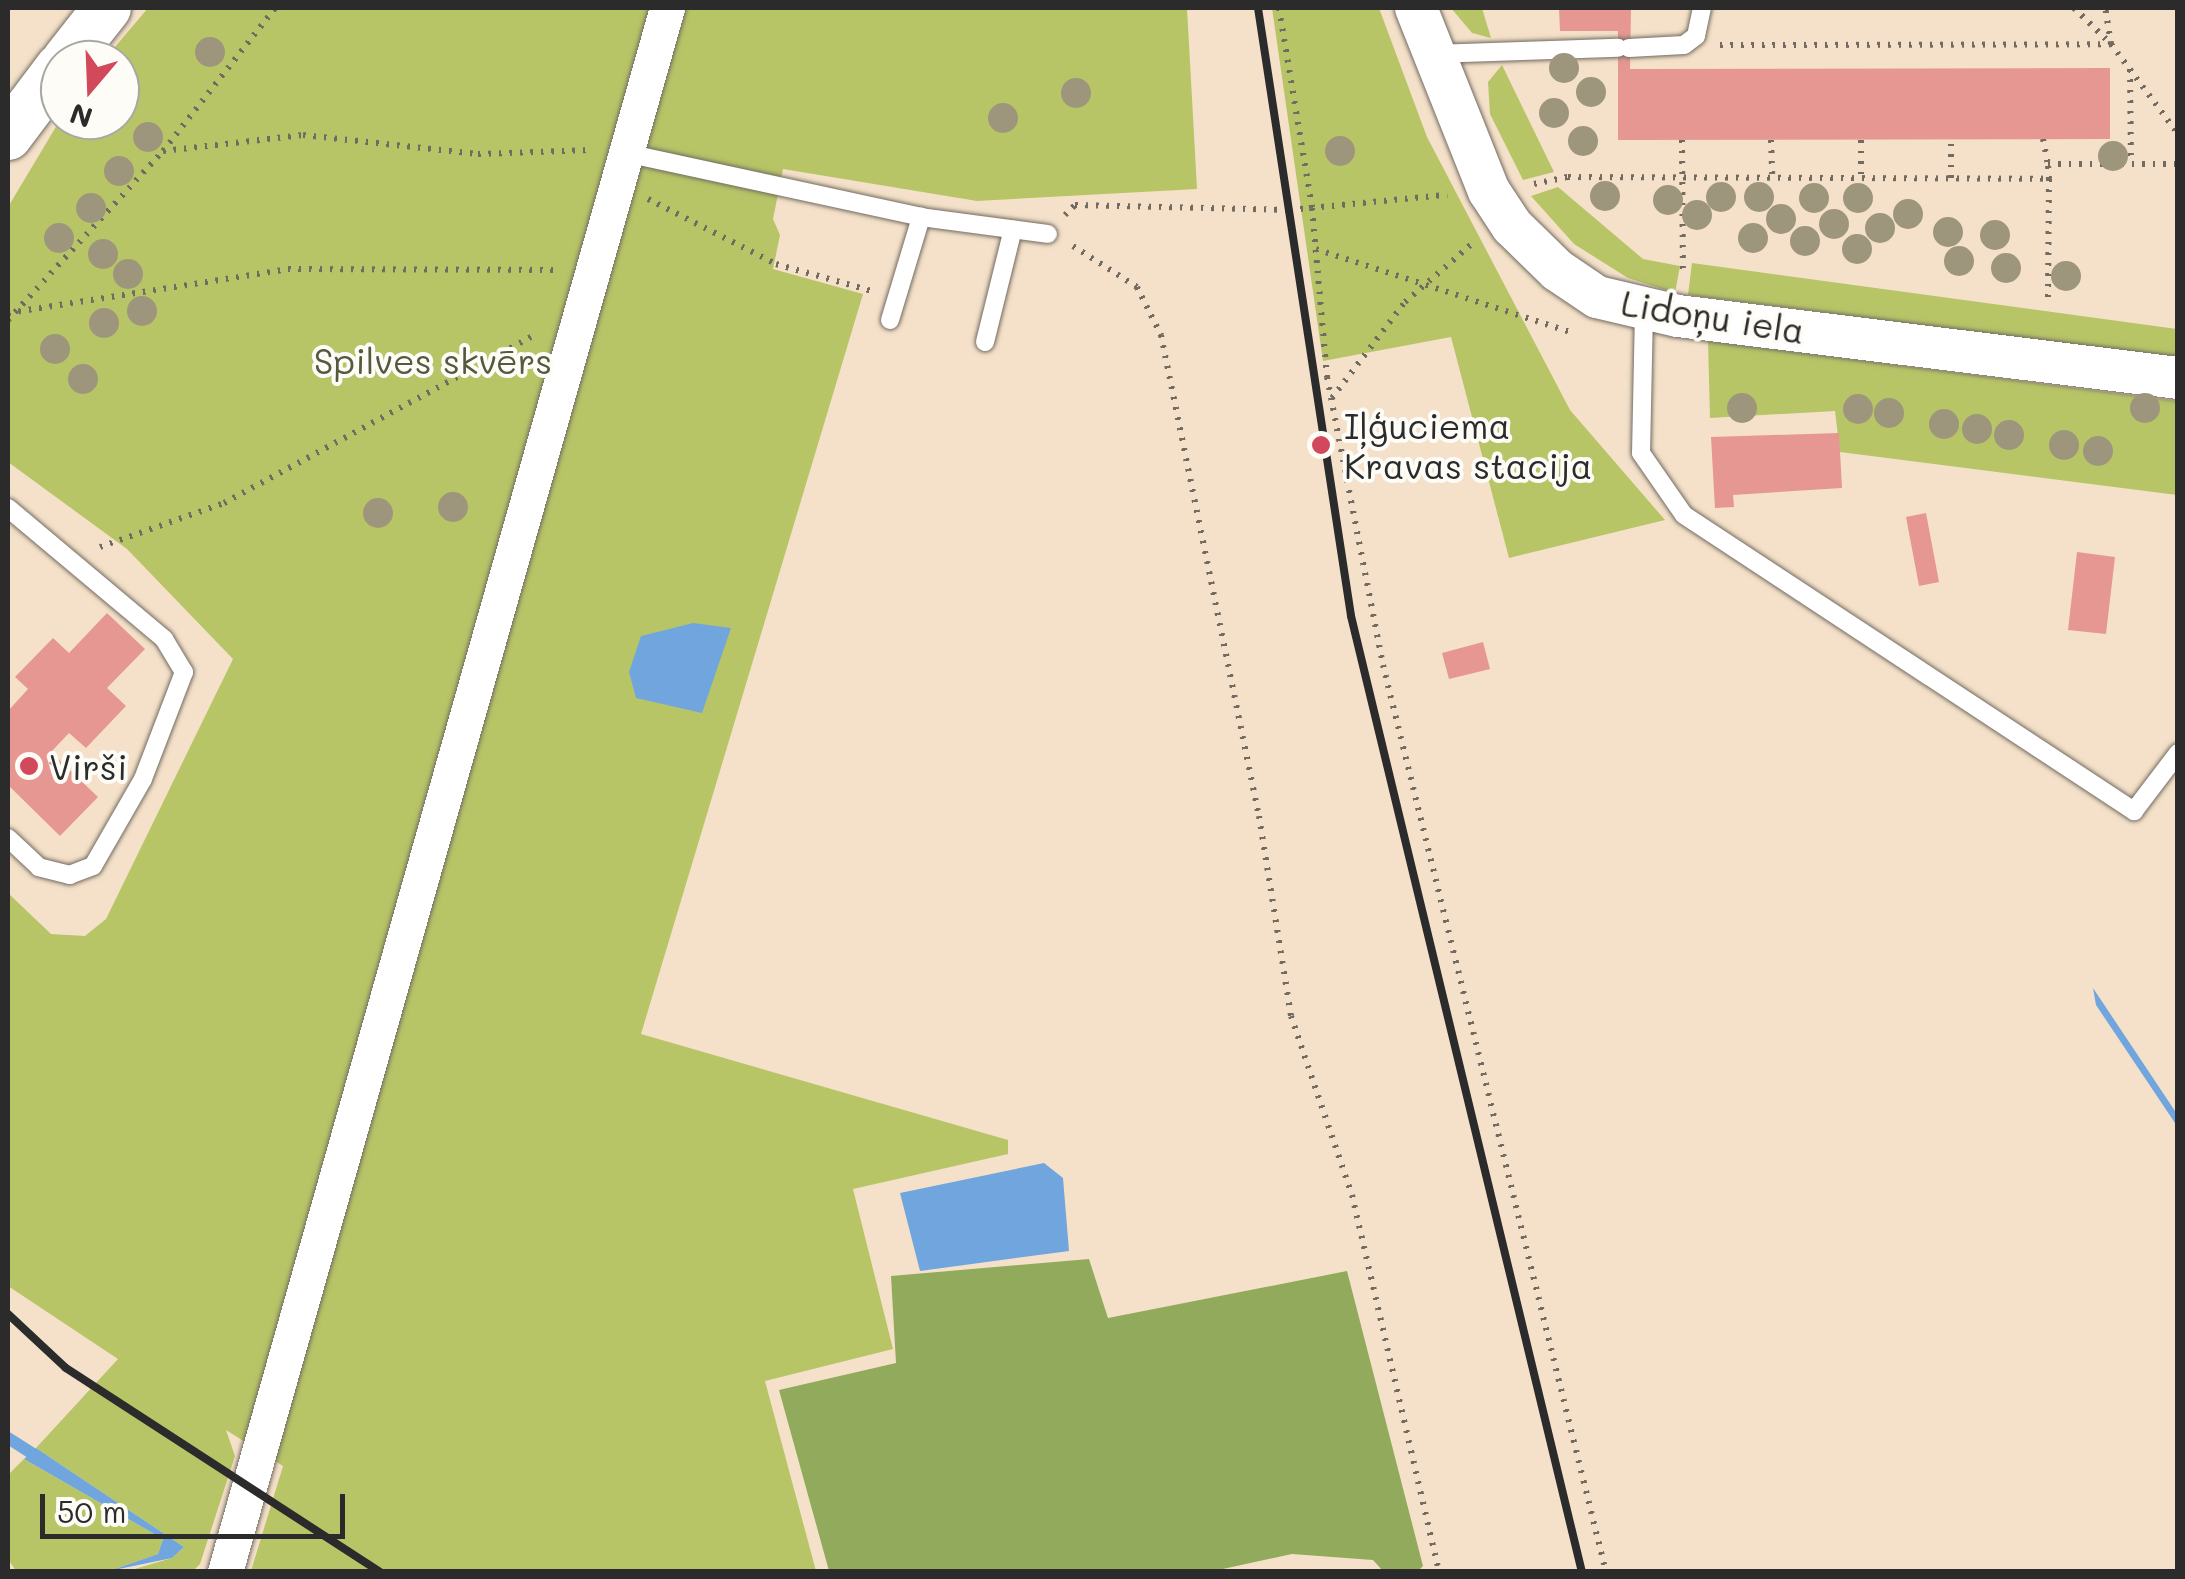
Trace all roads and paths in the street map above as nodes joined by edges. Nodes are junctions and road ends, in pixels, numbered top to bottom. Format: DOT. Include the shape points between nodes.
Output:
graph roads {
  1 [pos="107,8"];
  2 [pos="276,8"];
  3 [pos="668,8"];
  4 [pos="1279,8"];
  5 [pos="1416,8"];
  6 [pos="1702,8"];
  7 [pos="2074,8"];
  8 [pos="2105,8"];
  9 [pos="82,40"];
  10 [pos="2112,44"];
  11 [pos="1684,45"];
  12 [pos="1430,55"];
  13 [pos="2130,67"];
  14 [pos="40,94"];
  15 [pos="2178,134"];
  16 [pos="8,136"];
  17 [pos="1951,139"];
  18 [pos="2043,139"];
  19 [pos="1682,140"];
  20 [pos="1772,140"];
  21 [pos="1861,140"];
  22 [pos="586,150"];
  23 [pos="163,151"];
  24 [pos="626,154"];
  25 [pos="2131,163"];
  26 [pos="2048,164"];
  27 [pos="2178,164"];
  28 [pos="1683,177"];
  29 [pos="1772,177"];
  30 [pos="1861,178"];
  31 [pos="1951,178"];
  32 [pos="2049,179"];
  33 [pos="615,192"];
  34 [pos="1497,204"];
  35 [pos="1312,208"];
  36 [pos="921,217"];
  37 [pos="1013,229"];
  38 [pos="1048,234"];
  39 [pos="1315,248"];
  40 [pos="1686,254"];
  41 [pos="596,263"];
  42 [pos="1425,284"];
  43 [pos="897,298"];
  44 [pos="2048,302"];
  45 [pos="583,311"];
  46 [pos="1644,311"];
  47 [pos="10,315"];
  48 [pos="890,320"];
  49 [pos="1574,332"];
  50 [pos="985,342"];
  51 [pos="2178,378"];
  52 [pos="1332,398"];
  53 [pos="8,508"];
  54 [pos="69,558"];
  55 [pos="2178,752"];
  56 [pos="8,838"];
  57 [pos="225,1572"];
  58 [pos="1439,1572"];
  59 [pos="1606,1572"];
  1 -- 9 [label="main road"];
  2 -- 23 [label="path"];
  3 -- 24 [label="street"];
  4 -- 35 [label="path"];
  5 -- 12 [label="street, Lidoņu iela"];
  6 -- 11 [label="lane" via="1696,36"];
  7 -- 10 [label="path"];
  8 -- 10 [label="path"];
  10 -- 11 [label="path"];
  10 -- 13 [label="path"];
  11 -- 12 [label="lane"];
  12 -- 34 [label="street, Lidoņu iela"];
  13 -- 15 [label="path"];
  13 -- 25 [label="path"];
  14 -- 16 [label="main road"];
  17 -- 31 [label="path"];
  18 -- 26 [label="path"];
  19 -- 28 [label="path"];
  20 -- 29 [label="path"];
  21 -- 30 [label="path"];
  22 -- 23 [label="path" via="478,154 303,135"];
  23 -- 47 [label="path"];
  24 -- 33 [label="street"];
  24 -- 36 [label="lane"];
  25 -- 26 [label="path"];
  25 -- 27 [label="path"];
  26 -- 32 [label="path"];
  28 -- 29 [label="path"];
  28 -- 34 [label="path" via="1568,178"];
  28 -- 40 [label="path"];
  29 -- 30 [label="path"];
  30 -- 31 [label="path"];
  31 -- 32 [label="path"];
  32 -- 44 [label="path"];
  33 -- 41 [label="street"];
  33 -- 43 [label="path" via="644,197 776,264"];
  34 -- 35 [label="path"];
  34 -- 42 [label="path"];
  34 -- 46 [label="street, Lidoņu iela" via="1557,270 1598,297"];
  35 -- 38 [label="path" via="1075,204"];
  35 -- 39 [label="path"];
  36 -- 37 [label="lane"];
  36 -- 43 [label="lane"];
  37 -- 38 [label="lane"];
  37 -- 50 [label="lane"];
  38 -- 58 [label="path" via="1137,287 1160,336 1259,816 1291,1016 1352,1196"];
  39 -- 42 [label="path"];
  39 -- 52 [label="path"];
  41 -- 45 [label="street"];
  41 -- 47 [label="path" via="553,270 288,269"];
  42 -- 49 [label="path"];
  42 -- 52 [label="path" via="1340,379"];
  43 -- 48 [label="lane"];
  45 -- 54 [label="path" via="224,504"];
  45 -- 57 [label="street"];
  46 -- 51 [label="street, Lidoņu iela"];
  46 -- 55 [label="lane" via="1641,453 1684,515 2134,811"];
  52 -- 59 [label="path" via="1383,666"];
  53 -- 54 [label="lane"];
  54 -- 56 [label="lane" via="164,638 184,672 143,779 93,866 70,875 39,867"];
}
